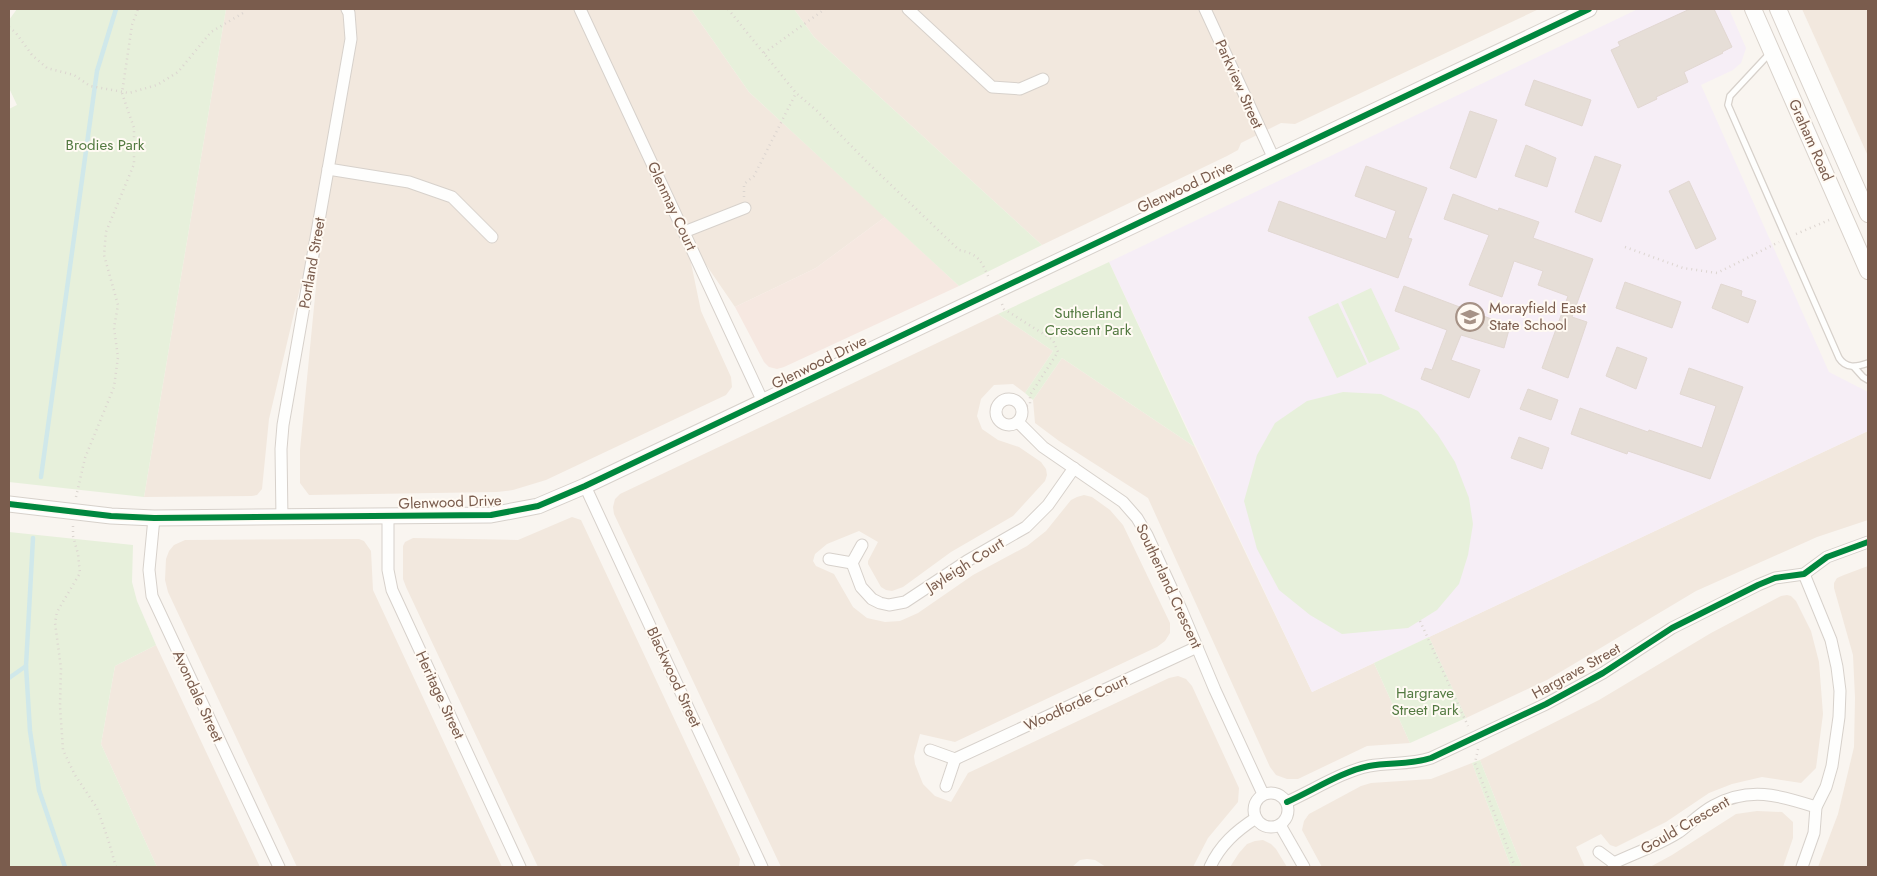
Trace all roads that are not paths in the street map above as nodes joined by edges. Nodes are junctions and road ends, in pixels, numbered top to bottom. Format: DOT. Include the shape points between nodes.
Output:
graph roads {
  1 [pos="347,9"];
  2 [pos="580,9"];
  3 [pos="908,9"];
  4 [pos="1205,9"];
  5 [pos="1589,9"];
  6 [pos="1753,9"];
  7 [pos="1778,9"];
  8 [pos="1772,51"];
  9 [pos="1043,79"];
  10 [pos="1274,159"];
  11 [pos="328,168"];
  12 [pos="745,208"];
  13 [pos="1868,214"];
  14 [pos="684,232"];
  15 [pos="492,237"];
  16 [pos="1868,272"];
  17 [pos="1868,363"];
  18 [pos="1854,367"];
  19 [pos="1868,380"];
  20 [pos="763,402"];
  21 [pos="1018,422"];
  22 [pos="1074,468"];
  23 [pos="585,486"];
  24 [pos="9,504"];
  25 [pos="388,517"];
  26 [pos="154,518"];
  27 [pos="282,518"];
  28 [pos="1868,542"];
  29 [pos="862,545"];
  30 [pos="829,559"];
  31 [pos="852,564"];
  32 [pos="1804,574"];
  33 [pos="1197,648"];
  34 [pos="930,750"];
  35 [pos="956,759"];
  36 [pos="946,786"];
  37 [pos="1263,794"];
  38 [pos="1287,802"];
  39 [pos="1816,807"];
  40 [pos="1256,818"];
  41 [pos="1280,825"];
  42 [pos="1599,852"];
  43 [pos="1613,865"];
  44 [pos="279,867"];
  45 [pos="520,867"];
  46 [pos="762,867"];
  47 [pos="1210,867"];
  48 [pos="1304,867"];
  49 [pos="1802,867"];
  1 -- 11 [label="street, Portland Street" via="351,39"];
  2 -- 14 [label="street, Glenmay Court"];
  3 -- 9 [label="street" via="992,87 1020,89"];
  4 -- 10 [label="street, Parkview Street"];
  5 -- 10 [label="street, Glenwood Drive"];
  6 -- 8 [label="main road, Graham Road"];
  7 -- 13 [label="main road, Graham Road"];
  8 -- 16 [label="main road, Graham Road"];
  8 -- 18 [label="lane" via="1728,102 1839,358"];
  10 -- 20 [label="street, Glenwood Drive"];
  11 -- 15 [label="street" via="409,182 452,197"];
  11 -- 27 [label="street, Portland Street" via="283,426"];
  12 -- 14 [label="street"];
  14 -- 20 [label="street, Glenmay Court"];
  17 -- 18 [label="lane"];
  18 -- 19 [label="lane"];
  20 -- 23 [label="street, Glenwood Drive"];
  21 -- 21 [label="street" via="1022,416 1016,401 1007,399 998,403 996,416 1001,424 1010,426"];
  21 -- 22 [label="street, Southerland Crescent" via="1043,447"];
  22 -- 31 [label="street, Jayleigh Court" via="1048,505 1026,527 904,602 889,605 872,598 861,587"];
  22 -- 33 [label="street, Southerland Crescent" via="1123,502 1137,518"];
  23 -- 25 [label="street, Glenwood Drive" via="544,504 507,513"];
  23 -- 46 [label="street, Blackwood Street"];
  24 -- 26 [label="street, Glenwood Drive"];
  25 -- 27 [label="street, Glenwood Drive"];
  25 -- 45 [label="street, Heritage Street" via="388,570 392,590"];
  26 -- 27 [label="street, Glenwood Drive"];
  26 -- 44 [label="street, Avondale Street" via="148,570 152,596"];
  28 -- 32 [label="street, Hargrave Street" via="1827,557"];
  29 -- 31 [label="street"];
  30 -- 31 [label="street"];
  32 -- 38 [label="street, Hargrave Street" via="1775,578 1758,585 1672,628 1603,673 1546,704 1430,758 1354,770"];
  32 -- 39 [label="street" via="1831,640 1840,691 1832,766"];
  33 -- 35 [label="street, Woodforde Court"];
  33 -- 37 [label="street, Southerland Crescent"];
  34 -- 35 [label="street"];
  35 -- 36 [label="street"];
  37 -- 38 [label="street" via="1274,792"];
  37 -- 40 [label="street" via="1254,807"];
  38 -- 41 [label="street" via="1289,812"];
  39 -- 43 [label="street, Gould Crescent" via="1774,795 1742,795 1711,807 1679,832"];
  39 -- 49 [label="street" via="1814,833"];
  40 -- 41 [label="street" via="1269,827"];
  40 -- 47 [label="street" via="1224,844"];
  41 -- 48 [label="street"];
  42 -- 43 [label="street, Gould Crescent"];
}
